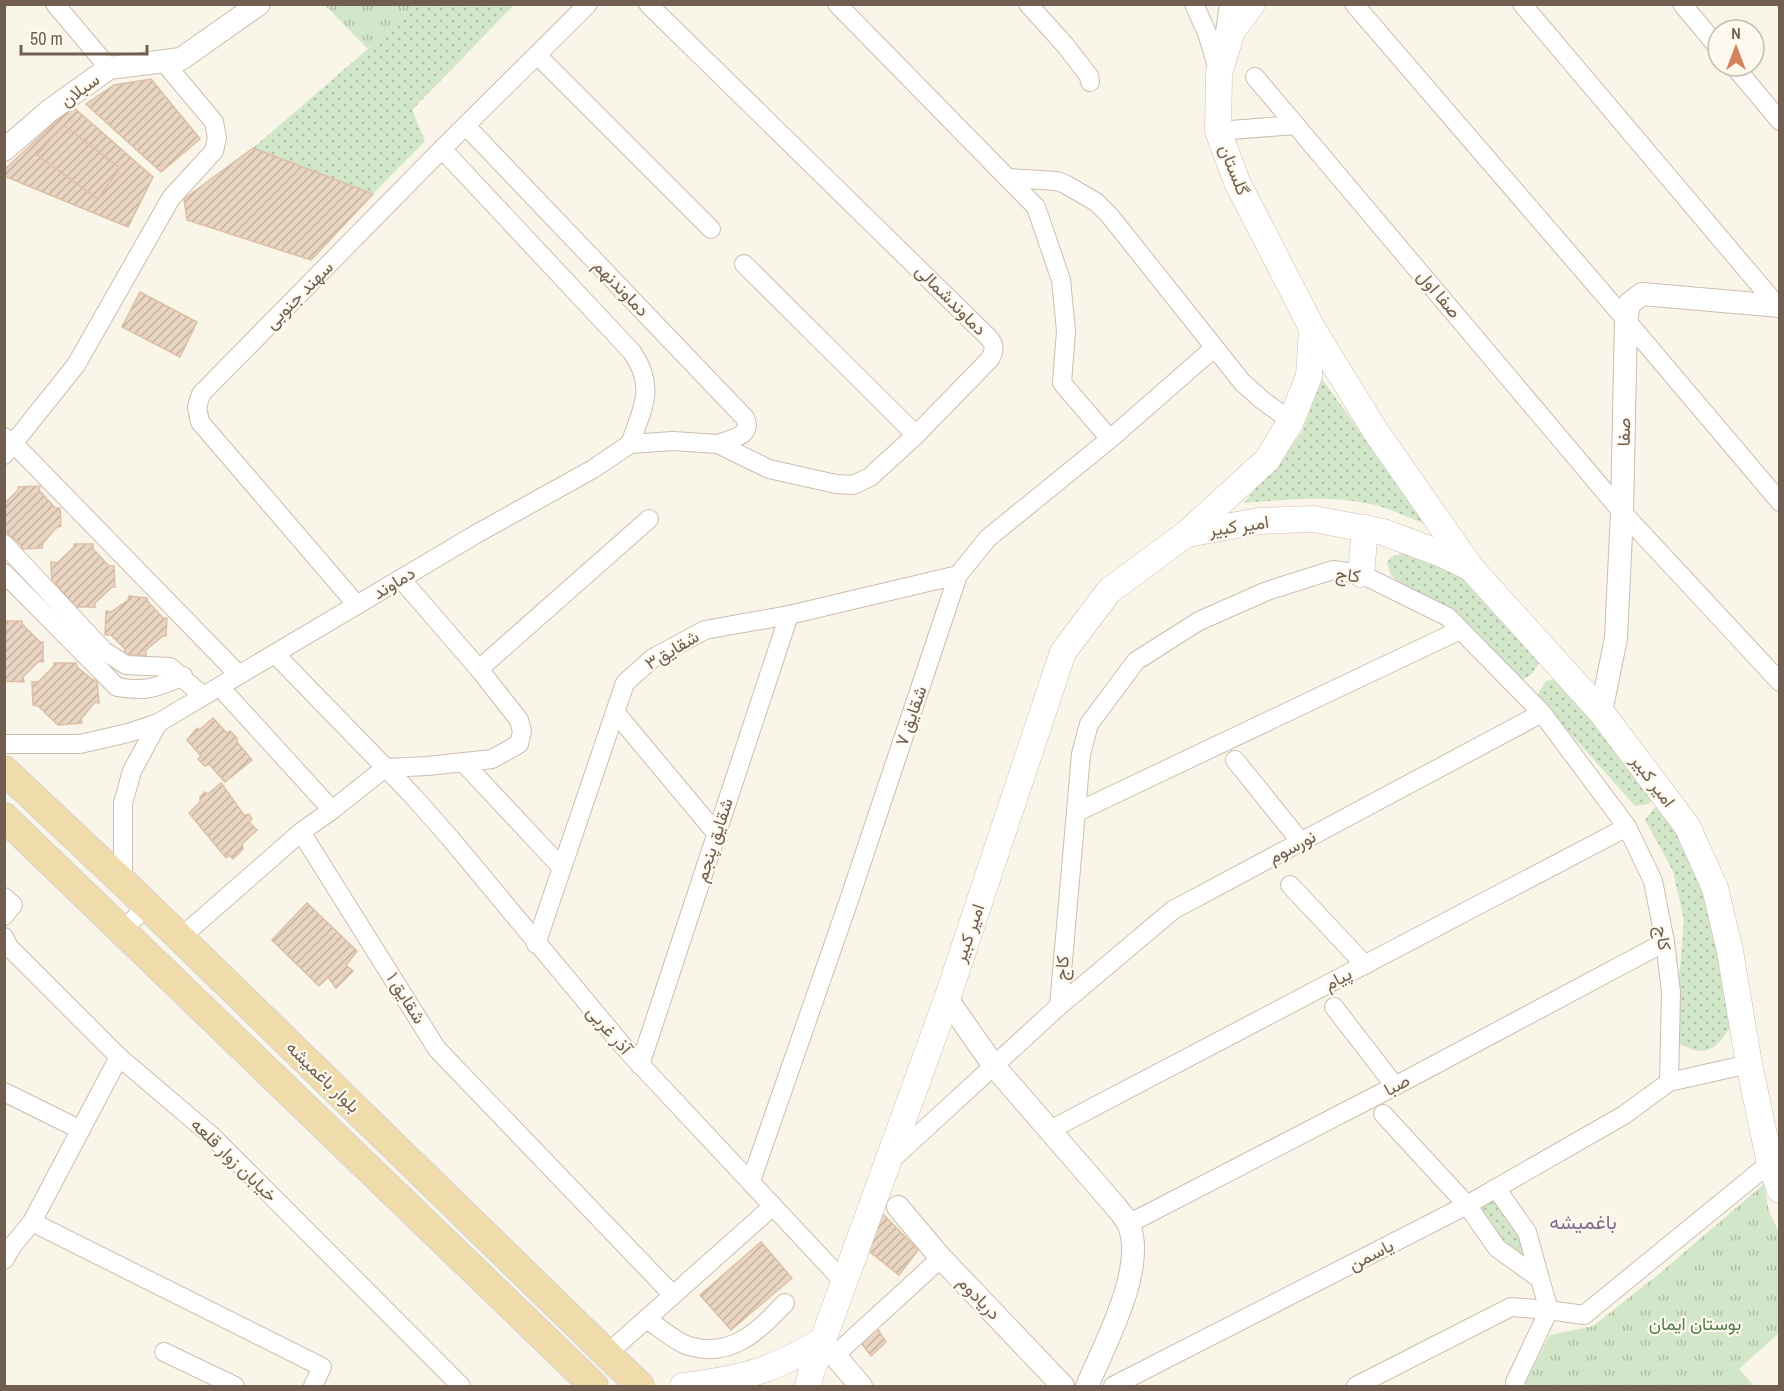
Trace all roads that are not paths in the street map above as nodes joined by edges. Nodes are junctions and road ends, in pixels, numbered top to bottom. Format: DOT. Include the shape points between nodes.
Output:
graph roads {
  1 [pos="55,4"];
  2 [pos="260,4"];
  3 [pos="588,4"];
  4 [pos="648,4"];
  5 [pos="1028,4"];
  6 [pos="1194,4"];
  7 [pos="1228,4"];
  8 [pos="1252,4"];
  9 [pos="1354,4"];
  10 [pos="1522,4"];
  11 [pos="1682,4"];
  12 [pos="846,7"];
  13 [pos="1706,33"];
  14 [pos="537,55"];
  15 [pos="163,62"];
  16 [pos="109,69"];
  17 [pos="1219,73"];
  18 [pos="1255,77"];
  19 [pos="1744,78"];
  20 [pos="1090,82"];
  21 [pos="1779,121"];
  22 [pos="1296,125"];
  23 [pos="466,126"];
  24 [pos="1218,131"];
  25 [pos="6,144"];
  26 [pos="442,149"];
  27 [pos="1008,178"];
  28 [pos="711,229"];
  29 [pos="744,264"];
  30 [pos="1778,307"];
  31 [pos="1626,320"];
  32 [pos="1312,328"];
  33 [pos="1214,348"];
  34 [pos="1291,421"];
  35 [pos="916,435"];
  36 [pos="1110,439"];
  37 [pos="630,444"];
  38 [pos="718,444"];
  39 [pos="7,446"];
  40 [pos="1779,502"];
  41 [pos="1622,512"];
  42 [pos="649,519"];
  43 [pos="1365,528"];
  44 [pos="1186,534"];
  45 [pos="4,544"];
  46 [pos="1471,568"];
  47 [pos="4,573"];
  48 [pos="1361,574"];
  49 [pos="958,575"];
  50 [pos="401,579"];
  51 [pos="357,605"];
  52 [pos="789,615"];
  53 [pos="1460,630"];
  54 [pos="275,654"];
  55 [pos="479,669"];
  56 [pos="239,675"];
  57 [pos="183,676"];
  58 [pos="1779,682"];
  59 [pos="220,687"];
  60 [pos="204,696"];
  61 [pos="615,712"];
  62 [pos="1601,712"];
  63 [pos="1542,713"];
  64 [pos="158,723"];
  65 [pos="4,744"];
  66 [pos="1235,760"];
  67 [pos="463,762"];
  68 [pos="385,768"];
  69 [pos="4,770"];
  70 [pos="371,781"];
  71 [pos="332,810"];
  72 [pos="1077,812"];
  73 [pos="4,817"];
  74 [pos="1627,826"];
  75 [pos="301,832"];
  76 [pos="716,833"];
  77 [pos="1301,842"];
  78 [pos="561,868"];
  79 [pos="123,882"];
  80 [pos="1290,885"];
  81 [pos="147,906"];
  82 [pos="122,931"];
  83 [pos="4,937"];
  84 [pos="180,938"];
  85 [pos="1665,942"];
  86 [pos="536,944"];
  87 [pos="1365,965"];
  88 [pos="946,999"];
  89 [pos="1059,1006"];
  90 [pos="1334,1006"];
  91 [pos="119,1057"];
  92 [pos="640,1065"];
  93 [pos="1749,1065"];
  94 [pos="994,1066"];
  95 [pos="1669,1082"];
  96 [pos="1395,1086"];
  97 [pos="4,1092"];
  98 [pos="1383,1114"];
  99 [pos="81,1130"];
  100 [pos="1050,1130"];
  101 [pos="887,1163"];
  102 [pos="1770,1163"];
  103 [pos="751,1182"];
  104 [pos="1496,1188"];
  105 [pos="1779,1190"];
  106 [pos="1467,1205"];
  107 [pos="773,1206"];
  108 [pos="898,1207"];
  109 [pos="32,1222"];
  110 [pos="1128,1224"];
  111 [pos="7,1248"];
  112 [pos="941,1258"];
  113 [pos="1540,1279"];
  114 [pos="844,1282"];
  115 [pos="673,1295"];
  116 [pos="784,1303"];
  117 [pos="1549,1310"];
  118 [pos="646,1319"];
  119 [pos="829,1348"];
  120 [pos="164,1352"];
  121 [pos="607,1354"];
  122 [pos="236,1386"];
  123 [pos="313,1386"];
  124 [pos="461,1386"];
  125 [pos="594,1386"];
  126 [pos="639,1386"];
  127 [pos="683,1386"];
  128 [pos="808,1386"];
  129 [pos="861,1386"];
  130 [pos="1063,1386"];
  131 [pos="1087,1386"];
  132 [pos="1113,1386"];
  133 [pos="1356,1386"];
  134 [pos="1515,1386"];
  1 -- 16 [label="street"];
  2 -- 15 [label="street, سبلان" via="181,59"];
  3 -- 14 [label="street, سهند جنوبی"];
  4 -- 35 [label="street, دماوندشمالی" via="992,341 994,354 990,359"];
  5 -- 20 [label="street" via="1065,45"];
  6 -- 17 [label="street" via="1208,33"];
  7 -- 17 [label="street"];
  8 -- 17 [label="main road, گلستان" via="1232,31"];
  9 -- 31 [label="street"];
  10 -- 30 [label="street"];
  11 -- 13 [label="street"];
  12 -- 27 [label="street"];
  14 -- 23 [label="street, سهند جنوبی"];
  14 -- 28 [label="street"];
  15 -- 16 [label="street, سبلان"];
  15 -- 39 [label="street" via="214,122 214,151 171,198 76,365"];
  16 -- 25 [label="street, سبلان"];
  17 -- 24 [label="main road, گلستان"];
  18 -- 22 [label="street, صفا اول"];
  19 -- 21 [label="street"];
  22 -- 24 [label="street"];
  22 -- 41 [label="street, صفا اول"];
  23 -- 26 [label="street, سهند جنوبی"];
  23 -- 38 [label="street, دماوندنهم" via="745,418 745,433"];
  24 -- 32 [label="main road, گلستان" via="1237,182"];
  26 -- 37 [label="street" via="632,351 646,383 645,399"];
  26 -- 51 [label="street, سهند جنوبی" via="201,394 197,407 200,422"];
  27 -- 33 [label="street" via="1057,181 1096,202"];
  27 -- 36 [label="street" via="1036,207 1061,280 1066,330 1062,383"];
  29 -- 35 [label="street"];
  30 -- 31 [label="street, صفا" via="1642,294 1629,304"];
  31 -- 40 [label="street"];
  31 -- 41 [label="street, صفا"];
  32 -- 34 [label="main road" via="1309,376"];
  32 -- 46 [label="main road, گلستان" via="1376,432"];
  33 -- 34 [label="street" via="1249,388"];
  33 -- 36 [label="street, شقایق ۷"];
  34 -- 44 [label="main road" via="1267,460"];
  35 -- 38 [label="street, دماوندشمالی" via="870,477 853,485 769,469"];
  36 -- 49 [label="street, شقایق ۷" via="988,538"];
  37 -- 38 [label="street, دماوندشمالی"];
  37 -- 50 [label="street, دماوند"];
  39 -- 56 [label="street"];
  41 -- 58 [label="street, صفا اول"];
  41 -- 62 [label="street, صفا" via="1616,638"];
  42 -- 55 [label="street"];
  43 -- 44 [label="main road, امیر کبیر" via="1313,519 1259,521"];
  43 -- 46 [label="main road, امیر کبیر"];
  43 -- 48 [label="main road"];
  44 -- 88 [label="main road, امیر کبیر" via="1108,591 1063,652"];
  45 -- 57 [label="street" via="104,651 126,665 170,667"];
  46 -- 62 [label="main road, امیر کبیر"];
  47 -- 57 [label="street" via="117,687 138,691"];
  48 -- 53 [label="street, کاج" via="1448,617"];
  48 -- 72 [label="street, کاج" via="1333,570 1267,591 1199,621 1136,661 1089,724 1081,754"];
  49 -- 52 [label="street, شقایق۳"];
  49 -- 103 [label="street, شقایق ۷"];
  50 -- 51 [label="street, دماوند"];
  50 -- 55 [label="street"];
  51 -- 54 [label="street, دماوند"];
  52 -- 61 [label="street, شقایق۳" via="705,630 653,658 625,683"];
  52 -- 76 [label="street, شقایق پنجم"];
  53 -- 63 [label="street, کاج"];
  53 -- 72 [label="street"];
  54 -- 56 [label="street, دماوند"];
  54 -- 68 [label="street, آذر غربی"];
  55 -- 67 [label="street" via="519,720 522,731 519,744 505,753 492,759"];
  56 -- 59 [label="street, دماوند"];
  57 -- 60 [label="street"];
  59 -- 60 [label="street, دماوند"];
  59 -- 71 [label="street"];
  60 -- 64 [label="street, دماوند"];
  61 -- 76 [label="street"];
  61 -- 78 [label="street, شقایق۳"];
  62 -- 93 [label="main road, امیر کبیر" via="1687,826 1715,888"];
  63 -- 74 [label="street, کاج"];
  63 -- 77 [label="street, نورسوم"];
  64 -- 65 [label="street, دماوند" via="80,744"];
  64 -- 79 [label="street" via="132,771 123,803"];
  66 -- 77 [label="street"];
  67 -- 68 [label="street"];
  67 -- 78 [label="street"];
  68 -- 70 [label="street"];
  68 -- 71 [label="street"];
  68 -- 86 [label="street, آذر غربی" via="450,838"];
  69 -- 79 [label="main road, بلوار باغمیشه"];
  71 -- 75 [label="street"];
  72 -- 89 [label="street, کاج"];
  73 -- 82 [label="main road, بلوار باغمیشه"];
  74 -- 85 [label="street, کاج" via="1653,881"];
  74 -- 87 [label="street, پیام"];
  75 -- 84 [label="street"];
  75 -- 115 [label="street, شقایق ۱" via="437,1049"];
  76 -- 92 [label="street, شقایق پنجم"];
  77 -- 89 [label="street, نورسوم" via="1173,910"];
  78 -- 86 [label="street, شقایق۳"];
  79 -- 81 [label="main road, بلوار باغمیشه"];
  80 -- 87 [label="street"];
  81 -- 82 [label="street"];
  81 -- 84 [label="main road, بلوار باغمیشه"];
  82 -- 125 [label="main road, بلوار باغمیشه"];
  83 -- 91 [label="street, خیابان زوار قلعه" via="9,947"];
  84 -- 121 [label="main road, بلوار باغمیشه"];
  85 -- 95 [label="street, کاج" via="1671,992"];
  85 -- 96 [label="street, صبا"];
  86 -- 92 [label="street, آذر غربی"];
  87 -- 100 [label="street, پیام"];
  88 -- 94 [label="street"];
  88 -- 101 [label="main road, امیر کبیر"];
  89 -- 94 [label="street, کاج"];
  90 -- 96 [label="street"];
  91 -- 99 [label="street"];
  91 -- 124 [label="street, خیابان زوار قلعه" via="212,1136"];
  92 -- 103 [label="street, آذر غربی"];
  93 -- 95 [label="street"];
  93 -- 102 [label="main road, امیر کبیر"];
  94 -- 100 [label="street"];
  94 -- 101 [label="street, کاج"];
  95 -- 104 [label="street, یاسمن" via="1624,1115"];
  96 -- 110 [label="street, صبا"];
  97 -- 99 [label="street"];
  98 -- 106 [label="street"];
  99 -- 109 [label="street"];
  100 -- 110 [label="street"];
  101 -- 114 [label="main road, امیر کبیر"];
  102 -- 105 [label="main road, امیر کبیر"];
  102 -- 117 [label="street" via="1584,1315"];
  103 -- 107 [label="street, آذر غربی"];
  104 -- 106 [label="street, یاسمن"];
  104 -- 113 [label="street" via="1527,1232"];
  106 -- 113 [label="street" via="1497,1248"];
  106 -- 132 [label="street, یاسمن"];
  107 -- 114 [label="street, آذر غربی"];
  107 -- 115 [label="street"];
  108 -- 112 [label="street, دریادوم"];
  109 -- 111 [label="street"];
  109 -- 123 [label="street" via="322,1367"];
  110 -- 131 [label="street" via="1133,1251 1126,1296"];
  112 -- 119 [label="street"];
  112 -- 130 [label="street, دریادوم"];
  113 -- 117 [label="street"];
  114 -- 119 [label="main road, امیر کبیر"];
  115 -- 118 [label="street"];
  116 -- 118 [label="street" via="758,1331 739,1343 714,1349 688,1346"];
  117 -- 133 [label="street" via="1511,1307"];
  117 -- 134 [label="street"];
  118 -- 121 [label="street"];
  119 -- 127 [label="main road" via="729,1380"];
  119 -- 128 [label="main road, امیر کبیر" via="811,1373"];
  119 -- 129 [label="street"];
  120 -- 122 [label="street"];
  121 -- 126 [label="main road, بلوار باغمیشه"];
}
